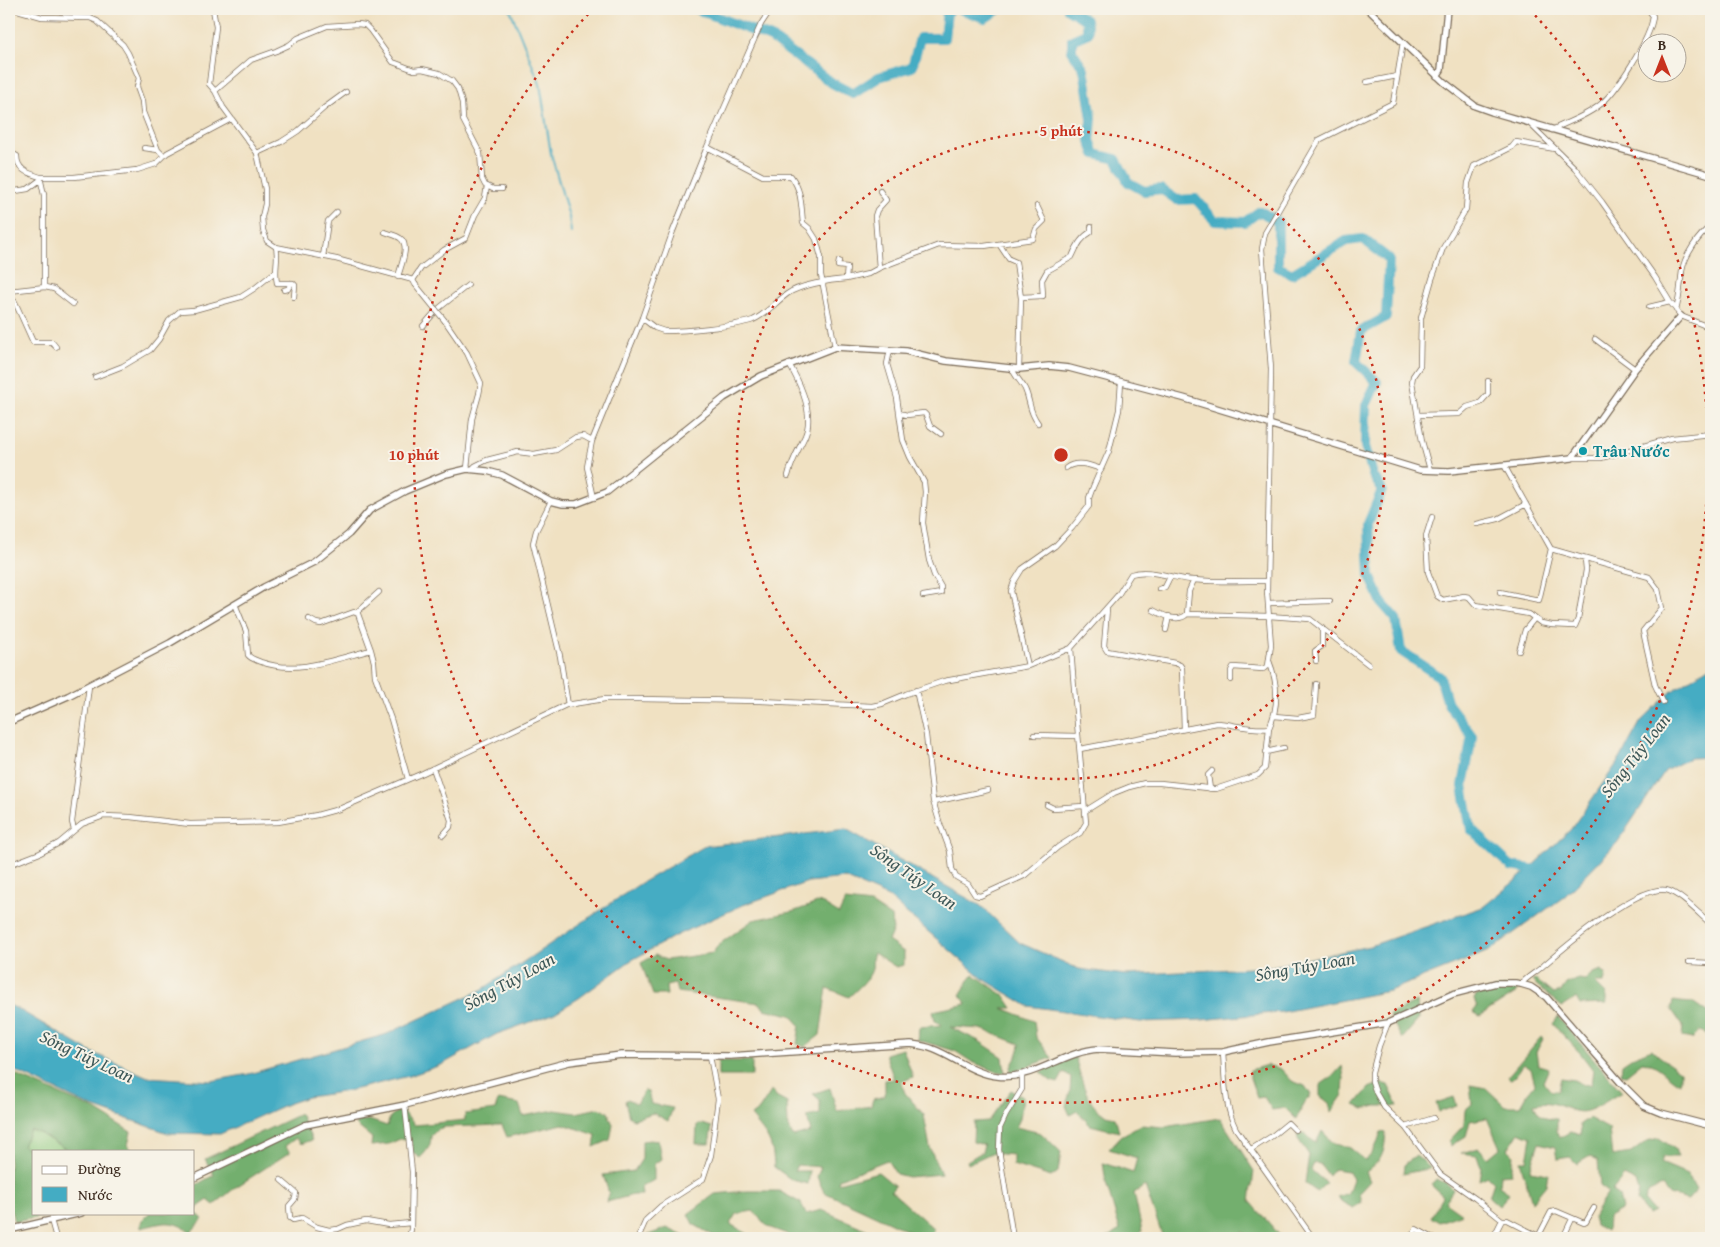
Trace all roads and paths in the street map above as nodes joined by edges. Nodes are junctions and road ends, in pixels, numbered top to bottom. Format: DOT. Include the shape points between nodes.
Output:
graph roads {
  1 [pos="14,9"];
  2 [pos="213,9"];
  3 [pos="771,9"];
  4 [pos="1368,9"];
  5 [pos="1447,9"];
  6 [pos="1648,9"];
  7 [pos="1403,42"];
  8 [pos="1397,76"];
  9 [pos="1438,76"];
  10 [pos="1367,82"];
  11 [pos="215,90"];
  12 [pos="346,92"];
  13 [pos="232,119"];
  14 [pos="1529,123"];
  15 [pos="1552,130"];
  16 [pos="707,147"];
  17 [pos="144,148"];
  18 [pos="1555,149"];
  19 [pos="158,150"];
  20 [pos="9,152"];
  21 [pos="257,153"];
  22 [pos="164,156"];
  23 [pos="1711,176"];
  24 [pos="40,177"];
  25 [pos="487,186"];
  26 [pos="502,188"];
  27 [pos="880,191"];
  28 [pos="9,192"];
  29 [pos="1037,206"];
  30 [pos="337,212"];
  31 [pos="1711,226"];
  32 [pos="1091,227"];
  33 [pos="385,232"];
  34 [pos="999,244"];
  35 [pos="276,247"];
  36 [pos="323,257"];
  37 [pos="839,261"];
  38 [pos="879,268"];
  39 [pos="275,272"];
  40 [pos="398,276"];
  41 [pos="846,279"];
  42 [pos="822,281"];
  43 [pos="291,282"];
  44 [pos="414,282"];
  45 [pos="468,285"];
  46 [pos="44,287"];
  47 [pos="284,290"];
  48 [pos="9,291"];
  49 [pos="1021,296"];
  50 [pos="294,297"];
  51 [pos="1670,302"];
  52 [pos="72,304"];
  53 [pos="1649,307"];
  54 [pos="1676,310"];
  55 [pos="1681,316"];
  56 [pos="642,318"];
  57 [pos="423,326"];
  58 [pos="1711,328"];
  59 [pos="1595,339"];
  60 [pos="56,347"];
  61 [pos="834,347"];
  62 [pos="890,350"];
  63 [pos="789,364"];
  64 [pos="1012,368"];
  65 [pos="1019,369"];
  66 [pos="1635,369"];
  67 [pos="95,377"];
  68 [pos="1488,381"];
  69 [pos="1121,382"];
  70 [pos="899,413"];
  71 [pos="1418,415"];
  72 [pos="1038,423"];
  73 [pos="1269,424"];
  74 [pos="942,434"];
  75 [pos="1711,434"];
  76 [pos="592,442"];
  77 [pos="1572,458"];
  78 [pos="1504,465"];
  79 [pos="1066,468"];
  80 [pos="1101,469"];
  81 [pos="469,470"];
  82 [pos="1430,470"];
  83 [pos="788,476"];
  84 [pos="594,498"];
  85 [pos="550,501"];
  86 [pos="1526,504"];
  87 [pos="1432,517"];
  88 [pos="1477,524"];
  89 [pos="1551,548"];
  90 [pos="1585,560"];
  91 [pos="1170,577"];
  92 [pos="1194,580"];
  93 [pos="1267,581"];
  94 [pos="1159,589"];
  95 [pos="379,592"];
  96 [pos="1500,592"];
  97 [pos="923,596"];
  98 [pos="1330,601"];
  99 [pos="1268,603"];
  100 [pos="235,604"];
  101 [pos="1107,608"];
  102 [pos="1153,610"];
  103 [pos="357,612"];
  104 [pos="1187,614"];
  105 [pos="1169,616"];
  106 [pos="1269,616"];
  107 [pos="309,619"];
  108 [pos="1534,619"];
  109 [pos="1322,628"];
  110 [pos="1166,630"];
  111 [pos="1071,648"];
  112 [pos="371,650"];
  113 [pos="1520,651"];
  114 [pos="1268,660"];
  115 [pos="1316,661"];
  116 [pos="1028,666"];
  117 [pos="1368,666"];
  118 [pos="1231,680"];
  119 [pos="1316,684"];
  120 [pos="89,686"];
  121 [pos="916,690"];
  122 [pos="1663,702"];
  123 [pos="568,705"];
  124 [pos="1274,716"];
  125 [pos="9,722"];
  126 [pos="1269,728"];
  127 [pos="1184,729"];
  128 [pos="1034,734"];
  129 [pos="1078,736"];
  130 [pos="1284,748"];
  131 [pos="1080,749"];
  132 [pos="1266,752"];
  133 [pos="433,768"];
  134 [pos="1212,770"];
  135 [pos="408,780"];
  136 [pos="1210,789"];
  137 [pos="988,790"];
  138 [pos="934,802"];
  139 [pos="1047,805"];
  140 [pos="1085,809"];
  141 [pos="74,830"];
  142 [pos="443,835"];
  143 [pos="9,865"];
  144 [pos="1711,924"];
  145 [pos="1689,962"];
  146 [pos="1711,963"];
  147 [pos="1521,984"];
  148 [pos="1388,1023"];
  149 [pos="1223,1052"];
  150 [pos="710,1056"];
  151 [pos="1022,1075"];
  152 [pos="405,1105"];
  153 [pos="1434,1118"];
  154 [pos="1711,1126"];
  155 [pos="1405,1127"];
  156 [pos="1295,1130"];
  157 [pos="1250,1150"];
  158 [pos="195,1178"];
  159 [pos="281,1180"];
  160 [pos="1594,1208"];
  161 [pos="77,1214"];
  162 [pos="1572,1218"];
  163 [pos="51,1220"];
  164 [pos="1502,1220"];
  165 [pos="410,1223"];
  166 [pos="9,1230"];
  167 [pos="1540,1237"];
  168 [pos="56,1238"];
  169 [pos="409,1238"];
  170 [pos="638,1238"];
  171 [pos="1013,1238"];
  172 [pos="1313,1238"];
  173 [pos="1410,1238"];
  174 [pos="1433,1238"];
  175 [pos="1493,1238"];
  176 [pos="1563,1238"];
  1 -- 19 [label="street" via="42,17 94,19 123,45 139,78 137,87 142,112"];
  2 -- 11 [label="street" via="216,27 209,84"];
  3 -- 16 [label="street" via="761,24"];
  4 -- 7 [label="street"];
  5 -- 9 [label="street"];
  6 -- 15 [label="street" via="1653,16 1645,40 1614,91 1599,106"];
  7 -- 8 [label="street"];
  7 -- 9 [label="street"];
  8 -- 10 [label="street"];
  8 -- 73 [label="street" via="1393,103 1319,140 1265,233 1262,249 1270,346"];
  9 -- 14 [label="street" via="1475,106"];
  11 -- 13 [label="street"];
  11 -- 25 [label="street" via="251,60 307,34 327,26 365,25 393,62 414,70 439,73 458,89 463,120 480,154 482,179"];
  12 -- 21 [label="street" via="298,131"];
  13 -- 21 [label="street"];
  13 -- 22 [label="street"];
  14 -- 15 [label="street"];
  14 -- 18 [label="street"];
  15 -- 23 [label="street"];
  16 -- 42 [label="street" via="763,176 791,176 800,193 803,224 816,239"];
  16 -- 56 [label="street"];
  17 -- 19 [label="street"];
  18 -- 51 [label="street" via="1602,202"];
  18 -- 71 [label="street" via="1516,142 1474,166 1468,183 1466,209 1443,248 1421,318 1421,359 1412,382"];
  19 -- 22 [label="street"];
  20 -- 24 [label="street" via="17,156 20,167"];
  21 -- 35 [label="street" via="265,189 263,230 267,242"];
  22 -- 24 [label="street" via="156,164 129,172"];
  24 -- 28 [label="street" via="28,189"];
  24 -- 46 [label="street" via="44,195"];
  25 -- 26 [label="street"];
  25 -- 44 [label="street" via="485,198 466,238 421,268"];
  27 -- 38 [label="street" via="886,200 875,216"];
  29 -- 34 [label="street" via="1044,221 1036,229 1033,239"];
  30 -- 36 [label="street" via="328,221"];
  31 -- 54 [label="street" via="1696,242 1686,260"];
  32 -- 49 [label="street" via="1091,232 1082,239 1072,257 1047,271 1042,280 1043,296"];
  33 -- 40 [label="street" via="405,243"];
  34 -- 38 [label="street" via="939,245"];
  34 -- 49 [label="street" via="1009,259 1016,262"];
  35 -- 36 [label="street"];
  35 -- 39 [label="street"];
  36 -- 40 [label="street"];
  37 -- 41 [label="street" via="838,266 847,267"];
  38 -- 41 [label="street"];
  39 -- 43 [label="street" via="277,282"];
  39 -- 67 [label="street" via="241,296 180,311 169,321 150,350"];
  40 -- 44 [label="street"];
  41 -- 42 [label="street"];
  42 -- 56 [label="street" via="788,294 753,320 664,330 655,328"];
  42 -- 61 [label="street"];
  43 -- 47 [label="street" via="288,290"];
  43 -- 50 [label="street" via="295,285"];
  44 -- 81 [label="street, bridge" via="467,353 481,383 472,419"];
  45 -- 57 [label="street" via="436,310"];
  46 -- 48 [label="street"];
  46 -- 52 [label="street" via="54,289"];
  48 -- 60 [label="street" via="33,342 52,342"];
  49 -- 65 [label="street"];
  51 -- 53 [label="street"];
  51 -- 54 [label="street"];
  54 -- 55 [label="street"];
  55 -- 58 [label="street"];
  55 -- 66 [label="street"];
  56 -- 76 [label="street"];
  59 -- 66 [label="street"];
  61 -- 62 [label="street"];
  61 -- 63 [label="street"];
  62 -- 64 [label="street" via="946,361"];
  62 -- 70 [label="street" via="886,364"];
  63 -- 83 [label="street" via="806,401 807,430"];
  63 -- 84 [label="street" via="724,398 616,486"];
  64 -- 65 [label="street"];
  64 -- 72 [label="street" via="1025,388 1029,408"];
  65 -- 69 [label="street" via="1069,368"];
  66 -- 77 [label="street"];
  68 -- 71 [label="street" via="1488,394 1459,414"];
  69 -- 73 [label="street"];
  69 -- 80 [label="street" via="1119,410"];
  70 -- 74 [label="street" via="924,413 930,426"];
  70 -- 97 [label="street" via="903,440 924,482 923,523 934,575 942,587 941,593"];
  71 -- 82 [label="street"];
  73 -- 82 [label="street" via="1420,470"];
  73 -- 93 [label="street"];
  75 -- 77 [label="street" via="1672,438 1601,458"];
  76 -- 81 [label="street" via="583,436 576,437 556,450 534,454 518,452 487,460"];
  76 -- 84 [label="street" via="587,467"];
  77 -- 78 [label="street"];
  78 -- 82 [label="street"];
  78 -- 86 [label="street"];
  79 -- 80 [label="street" via="1081,464"];
  80 -- 116 [label="street" via="1089,506 1054,546 1022,569 1014,582 1011,591"];
  81 -- 85 [label="street" via="502,475"];
  81 -- 100 [label="street" via="446,474 370,510 349,534 314,562"];
  84 -- 85 [label="street" via="576,504"];
  85 -- 123 [label="street" via="533,543 560,656"];
  86 -- 88 [label="street" via="1498,520"];
  86 -- 89 [label="street"];
  87 -- 108 [label="street" via="1426,536 1428,572 1439,598 1469,597 1476,604 1529,614"];
  89 -- 90 [label="street"];
  89 -- 96 [label="street" via="1539,600"];
  90 -- 108 [label="street" via="1575,626 1552,625"];
  90 -- 122 [label="street" via="1649,577 1658,589 1662,608 1643,632 1655,685"];
  91 -- 92 [label="street"];
  91 -- 94 [label="street" via="1165,587"];
  91 -- 101 [label="street" via="1153,573 1131,574"];
  92 -- 93 [label="street"];
  92 -- 104 [label="street" via="1189,590"];
  93 -- 99 [label="street"];
  95 -- 103 [label="street"];
  98 -- 99 [label="street"];
  99 -- 106 [label="street"];
  100 -- 112 [label="street" via="246,631 248,655 272,666 311,666"];
  100 -- 120 [label="street"];
  101 -- 111 [label="street"];
  101 -- 127 [label="street" via="1104,646 1107,651 1180,664"];
  102 -- 105 [label="street"];
  103 -- 107 [label="street" via="321,624"];
  103 -- 112 [label="street"];
  104 -- 105 [label="street" via="1182,619"];
  104 -- 106 [label="street"];
  105 -- 110 [label="street"];
  106 -- 109 [label="street" via="1310,619"];
  106 -- 114 [label="street" via="1271,645"];
  108 -- 113 [label="street" via="1526,630"];
  109 -- 115 [label="street" via="1322,646 1315,651"];
  109 -- 117 [label="street"];
  111 -- 116 [label="street"];
  111 -- 129 [label="street"];
  112 -- 135 [label="street" via="375,676"];
  114 -- 118 [label="street" via="1268,666 1263,669 1233,667"];
  114 -- 124 [label="street" via="1276,678"];
  116 -- 121 [label="street" via="944,681"];
  119 -- 124 [label="street" via="1314,715 1298,718"];
  120 -- 125 [label="street"];
  120 -- 141 [label="street" via="72,822"];
  121 -- 123 [label="street" via="872,706 638,699 605,699"];
  121 -- 138 [label="street" via="926,735"];
  123 -- 133 [label="street"];
  124 -- 126 [label="street"];
  126 -- 127 [label="street" via="1217,723"];
  126 -- 132 [label="street"];
  127 -- 131 [label="street"];
  128 -- 129 [label="street"];
  129 -- 131 [label="street"];
  130 -- 132 [label="street"];
  131 -- 140 [label="street"];
  132 -- 136 [label="street" via="1261,773"];
  133 -- 135 [label="street"];
  133 -- 142 [label="street" via="451,820"];
  134 -- 136 [label="street" via="1208,775"];
  135 -- 141 [label="street" via="339,809 278,822 190,824 104,816"];
  136 -- 140 [label="street" via="1145,783 1129,786"];
  137 -- 138 [label="street"];
  138 -- 140 [label="street" via="950,851 953,874 968,884 977,896 1024,876 1080,833 1086,823"];
  139 -- 140 [label="street" via="1050,808"];
  141 -- 143 [label="street" via="59,844"];
  144 -- 147 [label="street" via="1676,895 1665,890 1651,892 1611,913"];
  145 -- 146 [label="street"];
  147 -- 148 [label="street" via="1496,983 1453,994"];
  147 -- 154 [label="street" via="1546,997 1644,1106"];
  148 -- 149 [label="street"];
  148 -- 155 [label="street" via="1379,1046 1372,1081 1384,1107"];
  149 -- 151 [label="street" via="1091,1049"];
  149 -- 157 [label="street" via="1230,1117"];
  150 -- 151 [label="street" via="911,1044 932,1048 996,1076"];
  150 -- 152 [label="street" via="620,1055 569,1062"];
  150 -- 170 [label="street" via="718,1099 706,1173 703,1179 649,1217"];
  151 -- 171 [label="street" via="1022,1089 1000,1128 999,1150"];
  152 -- 158 [label="street" via="305,1125"];
  152 -- 165 [label="street" via="412,1172"];
  153 -- 155 [label="street"];
  155 -- 164 [label="street" via="1440,1174"];
  156 -- 157 [label="street" via="1288,1122"];
  157 -- 172 [label="street"];
  159 -- 165 [label="street" via="296,1193 289,1206 292,1220 302,1218 330,1230 366,1221 389,1225"];
  160 -- 162 [label="street" via="1585,1223"];
  161 -- 163 [label="street"];
  162 -- 167 [label="street" via="1551,1212"];
  162 -- 176 [label="street"];
  163 -- 166 [label="street"];
  163 -- 168 [label="street"];
  164 -- 167 [label="street"];
  164 -- 175 [label="street"];
  165 -- 169 [label="street"];
  173 -- 174 [label="street" via="1416,1229"];
}
